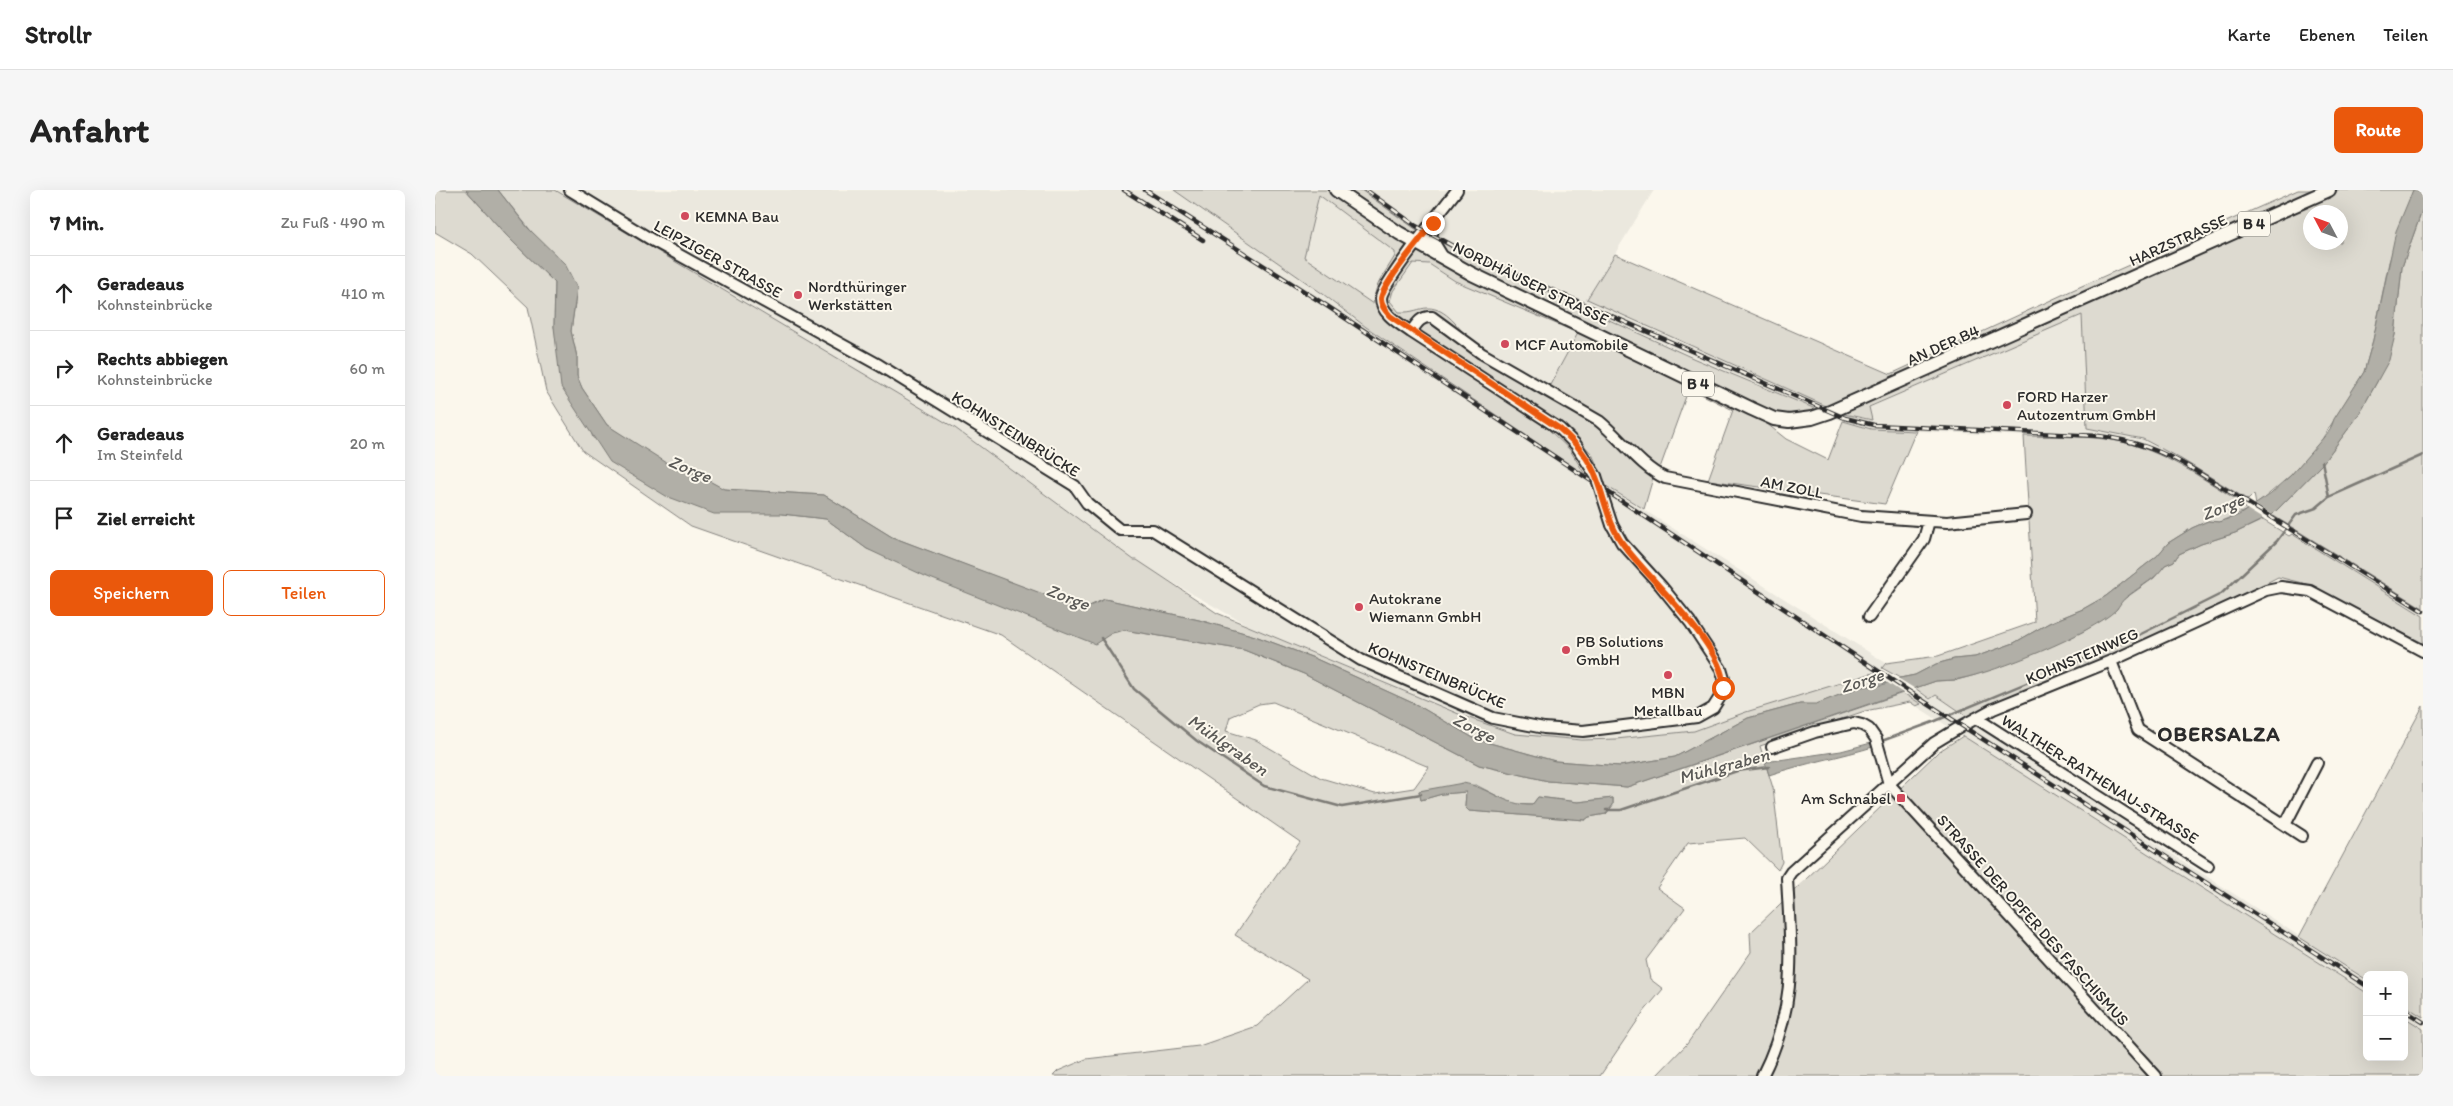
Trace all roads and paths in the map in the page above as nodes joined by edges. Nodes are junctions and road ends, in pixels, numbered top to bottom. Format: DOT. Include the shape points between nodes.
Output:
graph roads {
  1 [pos="571,190"];
  2 [pos="1337,190"];
  3 [pos="1457,190"];
  4 [pos="2329,190"];
  5 [pos="1433,223"];
  6 [pos="1417,244"];
  7 [pos="1442,258"];
  8 [pos="2068,307"];
  9 [pos="1411,332"];
  10 [pos="879,366"];
  11 [pos="1830,412"];
  12 [pos="2026,514"];
  13 [pos="1929,521"];
  14 [pos="1869,618"];
  15 [pos="2423,651"];
  16 [pos="2111,660"];
  17 [pos="1976,718"];
  18 [pos="1772,747"];
  19 [pos="1883,762"];
  20 [pos="2317,763"];
  21 [pos="1904,770"];
  22 [pos="1889,784"];
  23 [pos="2285,825"];
  24 [pos="2302,836"];
  25 [pos="2208,866"];
  26 [pos="1763,1076"];
  27 [pos="2156,1076"];
  1 -- 10 [label="street, LEIPZIGER STRASSE" via="652,240"];
  2 -- 6 [label="main road, NORDHÄUSER STRASSE / B 4"];
  3 -- 5 [label="street"];
  4 -- 8 [label="main road, HARZSTRASSE / B 4"];
  5 -- 6 [label="street"];
  5 -- 7 [label="main road" via="1430,238"];
  6 -- 7 [label="main road, NORDHÄUSER STRASSE / B 4"];
  6 -- 9 [label="street, KOHNSTEINBRÜCKE" via="1381,297 1390,316"];
  7 -- 11 [label="main road, NORDHÄUSER STRASSE / B 4" via="1774,419 1801,421"];
  8 -- 11 [label="main road, AN DER B4 / B 4"];
  9 -- 10 [label="street, KOHNSTEINBRÜCKE, bridge" via="1566,434 1586,458 1622,543 1690,622 1721,669 1723,688 1713,708 1697,717 1583,731 1544,728 1493,718 1361,660 1153,530 1121,530 1087,503 1075,486"];
  9 -- 13 [label="street, AM ZOLL" via="1420,320 1432,317 1481,353 1599,421 1653,473 1665,478 1861,516"];
  12 -- 13 [label="street, AM ZOLL"];
  13 -- 14 [label="street" via="1924,539"];
  15 -- 16 [label="street, KOHNSTEINWEG" via="2310,592 2281,587 2248,597"];
  16 -- 17 [label="street, KOHNSTEINWEG"];
  16 -- 23 [label="street" via="2138,730"];
  17 -- 21 [label="street, KOHNSTEINWEG" via="1934,743"];
  17 -- 25 [label="street, WALTHER-RATHENAU-STRASSE"];
  18 -- 19 [label="street" via="1854,723 1869,729 1878,743"];
  19 -- 21 [label="street"];
  19 -- 22 [label="street"];
  20 -- 23 [label="street"];
  21 -- 22 [label="street, KOHNSTEINWEG"];
  22 -- 26 [label="street, KOHNSTEINWEG" via="1787,878 1792,956 1788,1000 1776,1048"];
  22 -- 27 [label="street, STRASSE DER OPFER DES FASCHISMUS"];
  23 -- 24 [label="street"];
}
